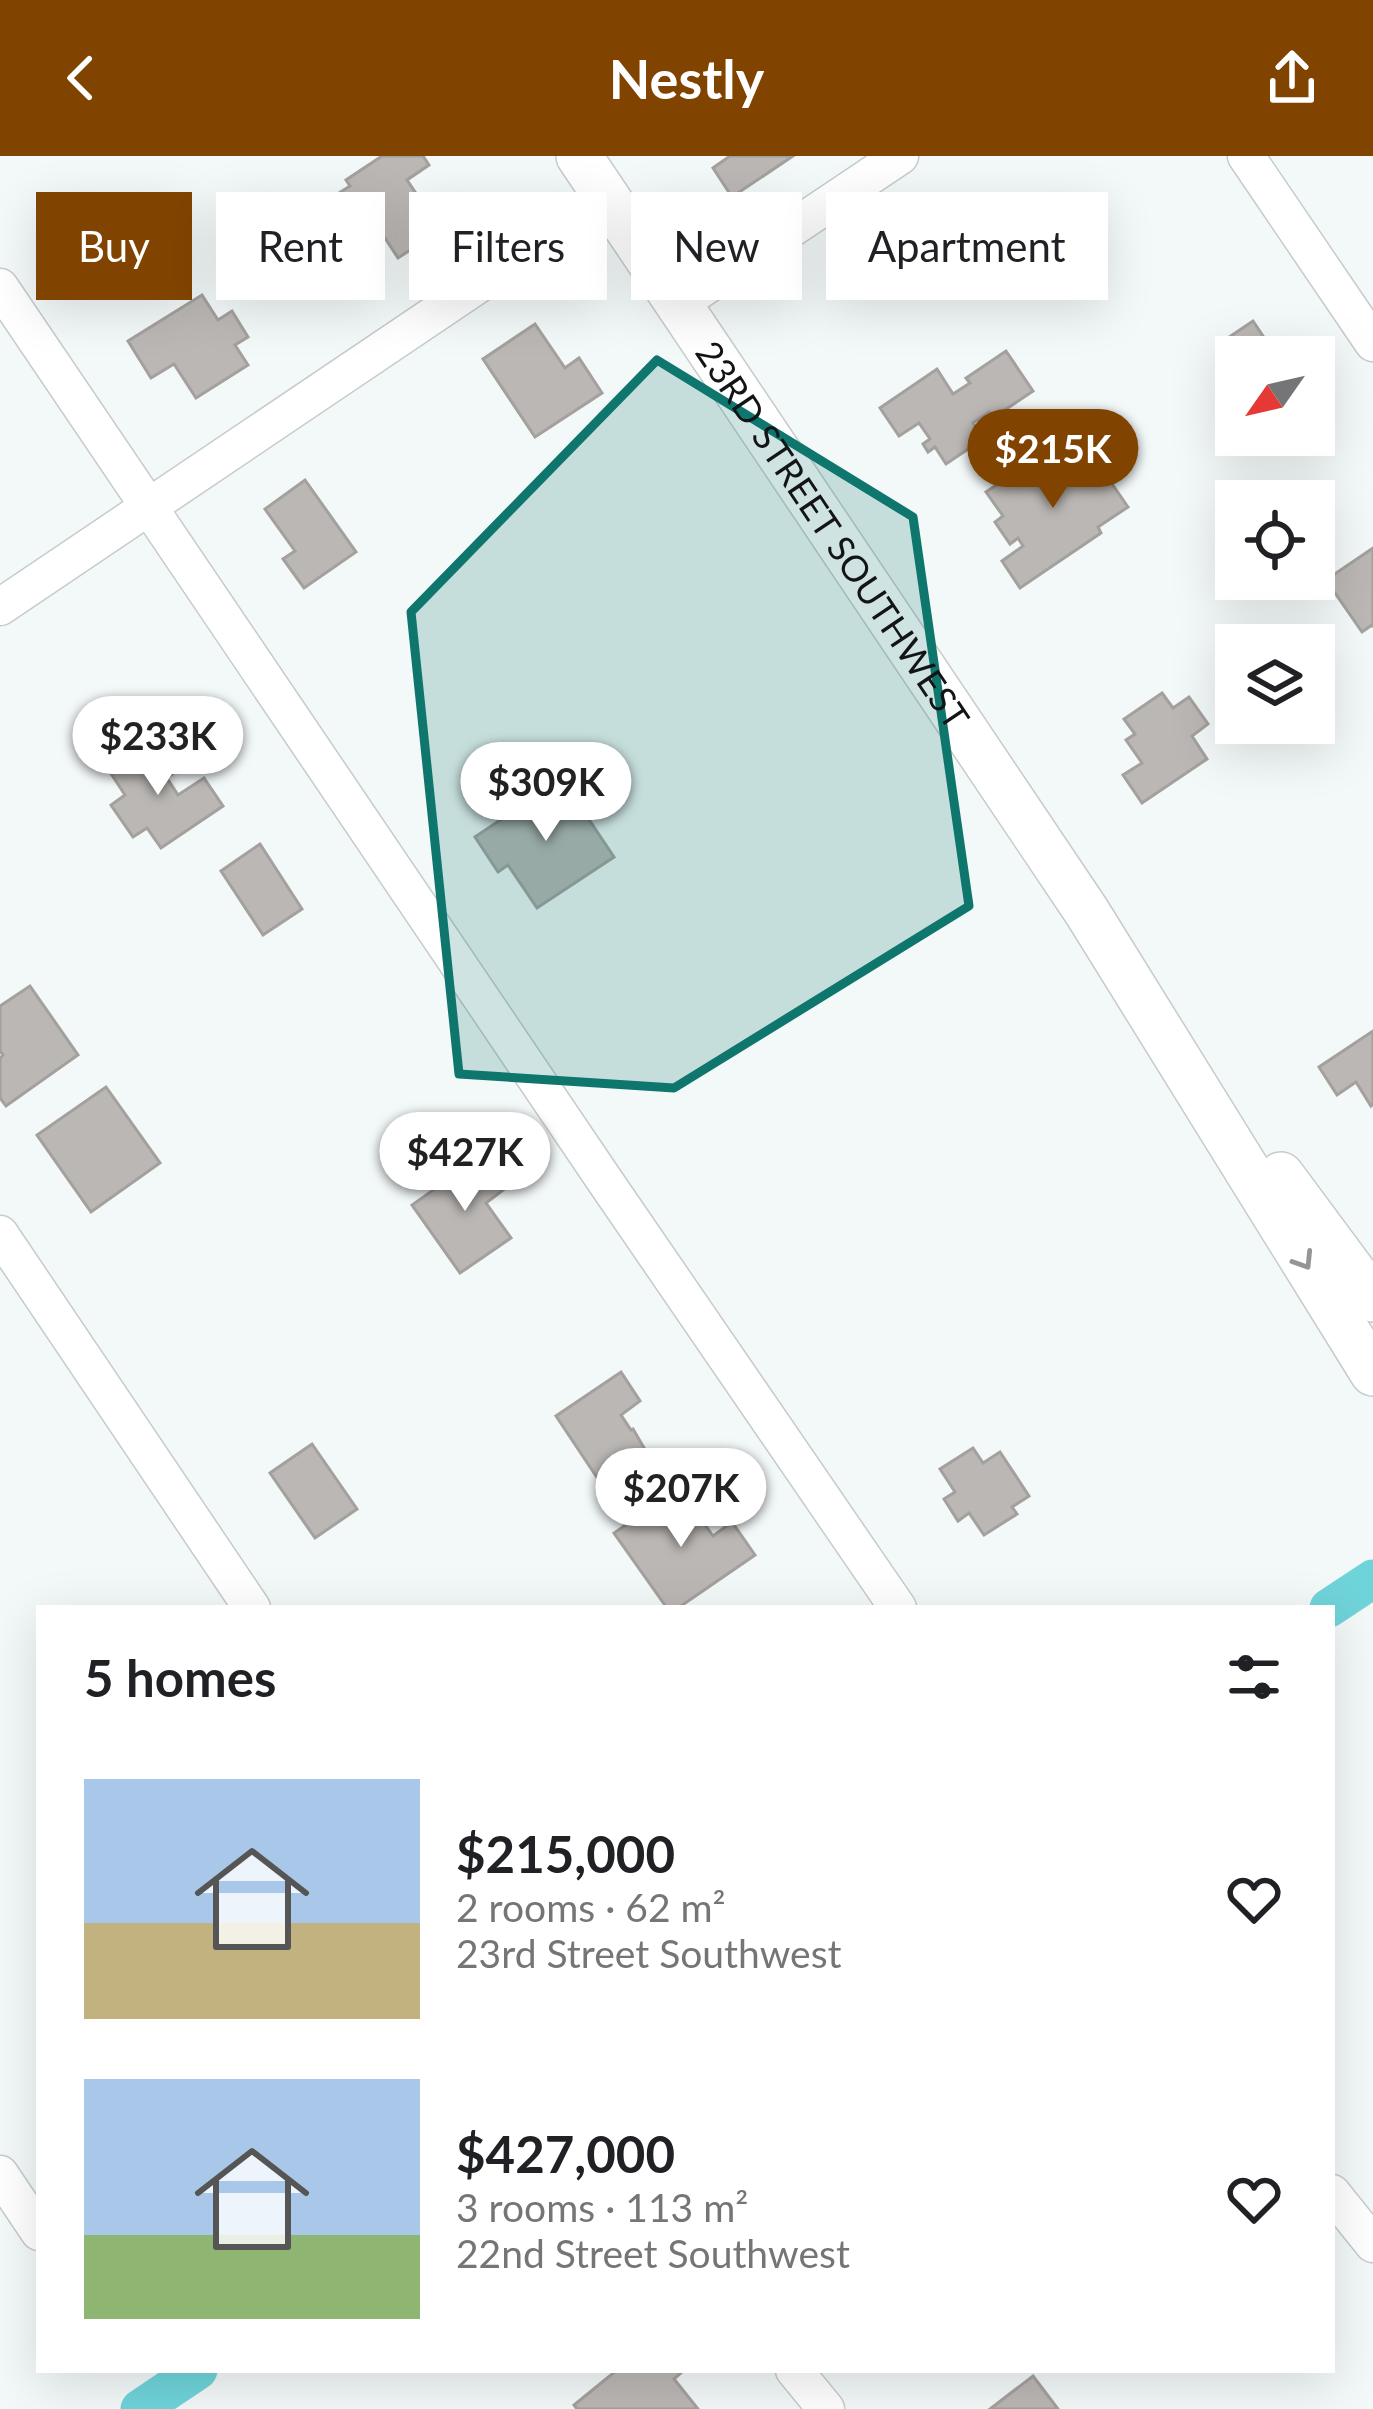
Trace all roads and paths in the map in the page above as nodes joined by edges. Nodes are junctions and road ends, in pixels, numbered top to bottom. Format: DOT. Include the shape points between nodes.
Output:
graph roads {
  1 [pos="579,156"];
  2 [pos="900,156"];
  3 [pos="1246,156"];
  4 [pos="603,192"];
  5 [pos="607,198"];
  6 [pos="0,286"];
  7 [pos="454,300"];
  8 [pos="679,304"];
  9 [pos="1373,343"];
  10 [pos="148,505"];
  11 [pos="0,607"];
  12 [pos="1087,912"];
  13 [pos="0,1234"];
  14 [pos="1373,1299"];
  15 [pos="1373,1373"];
  16 [pos="250,1605"];
  17 [pos="896,1605"];
  18 [pos="0,2174"];
  19 [pos="1335,2197"];
  20 [pos="36,2228"];
  21 [pos="1373,2244"];
  22 [pos="796,2373"];
  23 [pos="826,2409"];
  1 -- 4 [label="street, 23RD STREET SOUTHWEST"];
  2 -- 8 [label="street"];
  3 -- 9 [label="street"];
  5 -- 8 [label="street, 23RD STREET SOUTHWEST"];
  6 -- 10 [label="street"];
  7 -- 10 [label="street"];
  8 -- 12 [label="street, 23RD STREET SOUTHWEST"];
  10 -- 11 [label="street"];
  10 -- 17 [label="street"];
  12 -- 14 [label="street, 23RD STREET SOUTHWEST"];
  12 -- 15 [label="street, 23RD STREET SOUTHWEST, one-way"];
  13 -- 16 [label="street"];
  18 -- 20 [label="street"];
  19 -- 21 [label="street"];
  22 -- 23 [label="street"];
}
